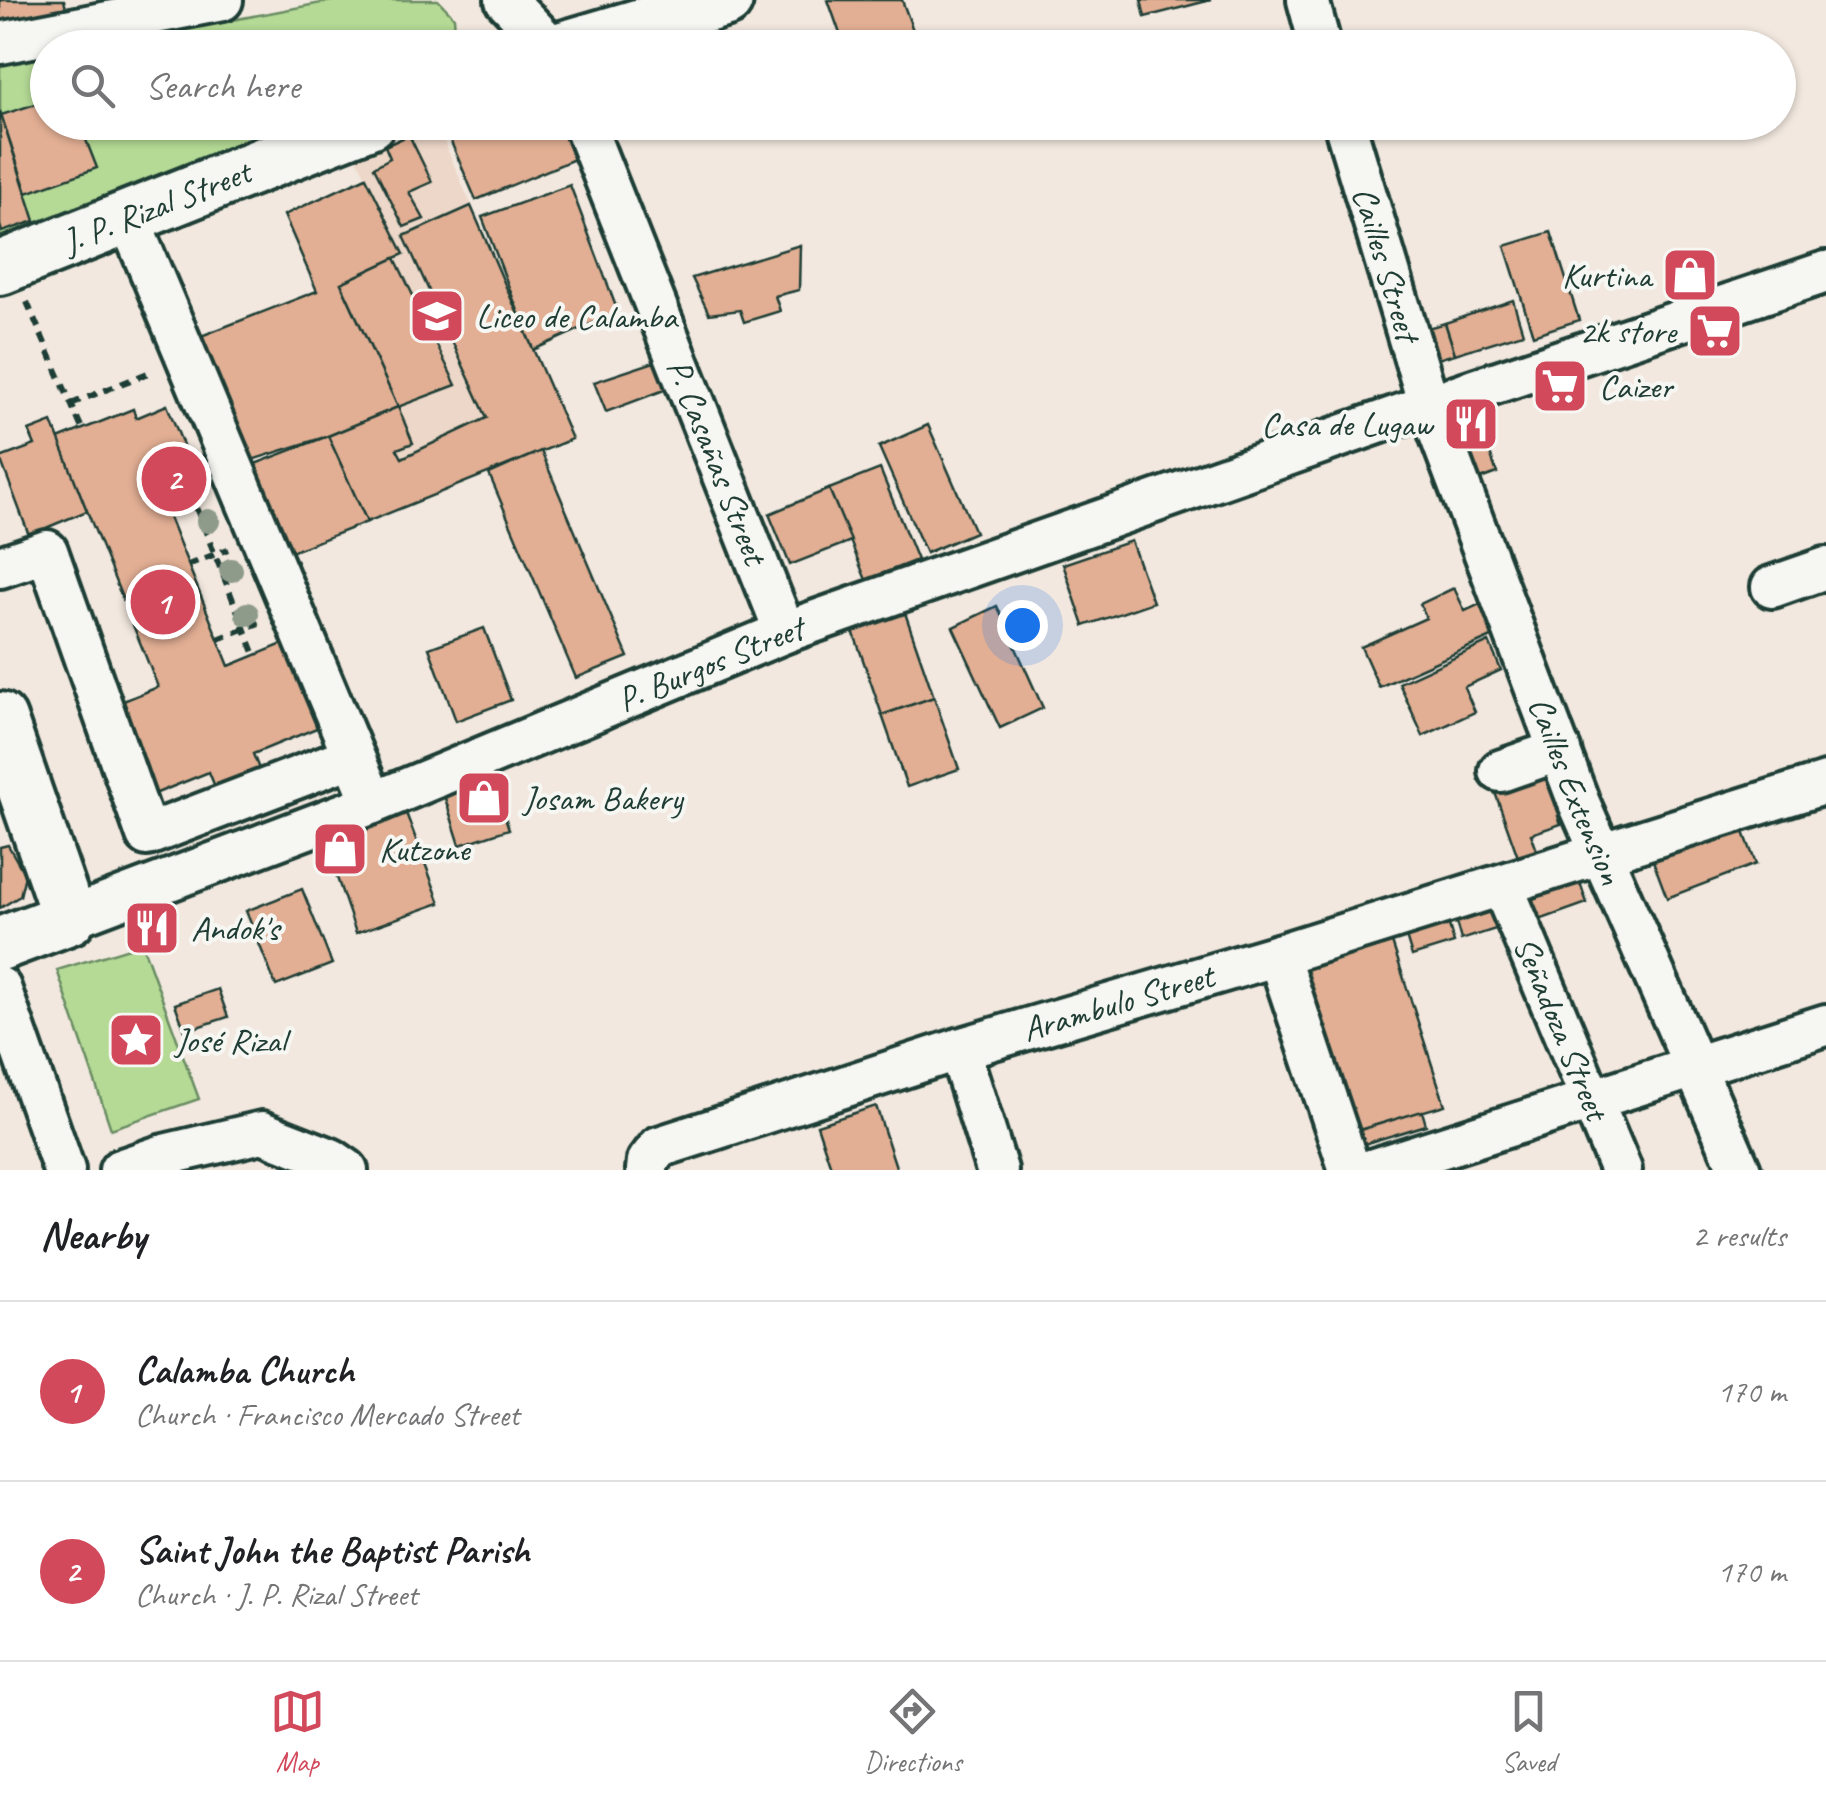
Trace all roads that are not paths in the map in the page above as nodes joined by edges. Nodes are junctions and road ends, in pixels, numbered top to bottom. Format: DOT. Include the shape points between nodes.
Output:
graph roads {
  1 [pos="222,0"];
  2 [pos="506,0"];
  3 [pos="726,0"];
  4 [pos="1308,0"];
  5 [pos="67,30"];
  6 [pos="535,30"];
  7 [pos="624,30"];
  8 [pos="1317,30"];
  9 [pos="30,37"];
  10 [pos="0,43"];
  11 [pos="323,140"];
  12 [pos="590,140"];
  13 [pos="1349,140"];
  14 [pos="128,217"];
  15 [pos="4,266"];
  16 [pos="1824,278"];
  17 [pos="1429,405"];
  18 [pos="0,568"];
  19 [pos="1826,568"];
  20 [pos="1772,587"];
  21 [pos="784,632"];
  22 [pos="0,719"];
  23 [pos="1560,750"];
  24 [pos="353,756"];
  25 [pos="1500,771"];
  26 [pos="1826,784"];
  27 [pos="373,803"];
  28 [pos="1602,854"];
  29 [pos="1502,885"];
  30 [pos="69,918"];
  31 [pos="0,944"];
  32 [pos="1278,955"];
  33 [pos="0,988"];
  34 [pos="1826,1026"];
  35 [pos="959,1049"];
  36 [pos="1696,1069"];
  37 [pos="1589,1099"];
  38 [pos="1414,1164"];
  39 [pos="64,1170"];
  40 [pos="120,1170"];
  41 [pos="347,1170"];
  42 [pos="648,1170"];
  43 [pos="997,1170"];
  44 [pos="1350,1170"];
  45 [pos="1371,1170"];
  46 [pos="1621,1170"];
  47 [pos="1740,1170"];
  1 -- 5 [label="street"];
  2 -- 6 [label="street"];
  3 -- 7 [label="main road"];
  4 -- 8 [label="street"];
  9 -- 10 [label="street"];
  11 -- 14 [label="main road, J. P. Rizal Street"];
  12 -- 21 [label="street, P. Casañas Street"];
  13 -- 17 [label="street, Cailles Street"];
  14 -- 15 [label="main road, J. P. Rizal Street"];
  14 -- 24 [label="street"];
  16 -- 17 [label="street, P. Burgos Street"];
  17 -- 21 [label="street, P. Burgos Street"];
  17 -- 23 [label="street, Cailles Extension"];
  18 -- 24 [label="street" via="47,551 146,834"];
  19 -- 20 [label="street"];
  21 -- 27 [label="street, P. Burgos Street"];
  22 -- 30 [label="main road"];
  23 -- 25 [label="street"];
  23 -- 28 [label="street, Cailles Extension"];
  24 -- 27 [label="street"];
  26 -- 28 [label="street, Arambulo Street"];
  27 -- 30 [label="street, P. Burgos Street"];
  28 -- 29 [label="street, Arambulo Street"];
  28 -- 36 [label="street, Cailles Extension"];
  29 -- 32 [label="street, Arambulo Street"];
  29 -- 37 [label="street, Señadoza Street"];
  30 -- 31 [label="main road, P. Burgos Street"];
  32 -- 35 [label="street, Arambulo Street"];
  32 -- 44 [label="street"];
  33 -- 39 [label="street"];
  34 -- 36 [label="street"];
  35 -- 42 [label="street, Arambulo Street" via="659,1147"];
  35 -- 43 [label="street"];
  36 -- 37 [label="street"];
  36 -- 47 [label="street, Cailles Extension"];
  37 -- 38 [label="street"];
  37 -- 46 [label="street, Señadoza Street"];
  38 -- 45 [label="street"];
  40 -- 41 [label="street" via="262,1132"];
}
